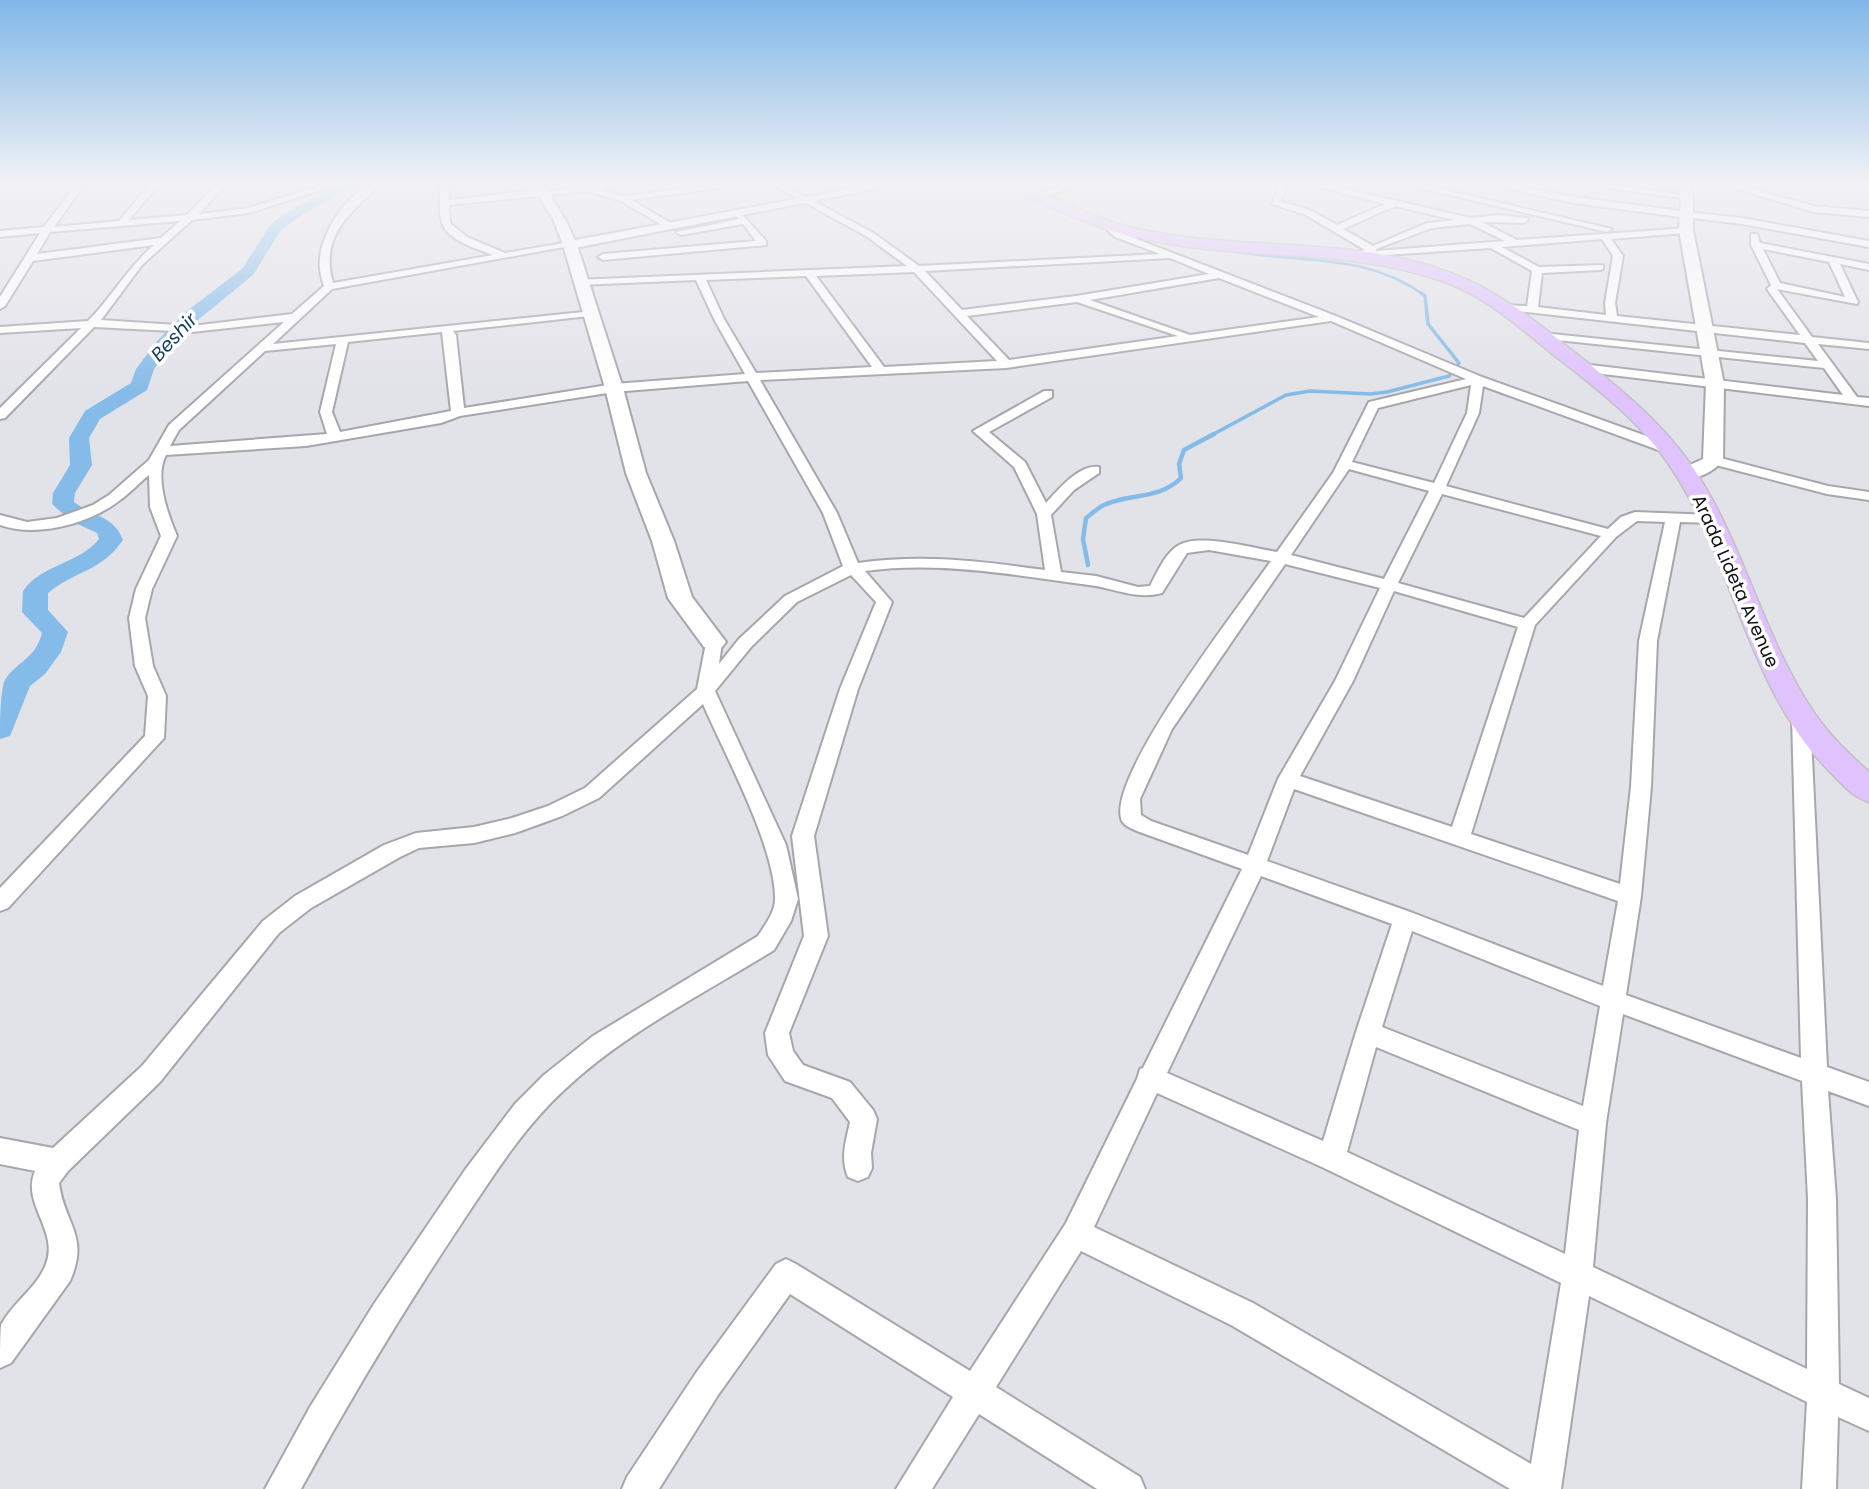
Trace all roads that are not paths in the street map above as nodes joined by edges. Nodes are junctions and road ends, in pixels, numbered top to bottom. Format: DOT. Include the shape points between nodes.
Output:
graph roads {
  1 [pos="33,252"];
  2 [pos="72,252"];
  3 [pos="150,252"];
  4 [pos="326,252"];
  5 [pos="495,252"];
  6 [pos="524,252"];
  7 [pos="572,252"];
  8 [pos="655,252"];
  9 [pos="895,252"];
  10 [pos="1165,252"];
  11 [pos="1365,252"];
  12 [pos="1505,252"];
  13 [pos="1616,252"];
  14 [pos="1692,252"];
  15 [pos="1760,252"];
  16 [pos="1794,252"];
  17 [pos="503,256"];
  18 [pos="1175,256"];
  19 [pos="603,257"];
  20 [pos="1580,257"];
  21 [pos="30,258"];
  22 [pos="1833,260"];
  23 [pos="1600,267"];
  24 [pos="1869,267"];
  25 [pos="916,268"];
  26 [pos="1537,271"];
  27 [pos="1614,271"];
  28 [pos="808,272"];
  29 [pos="1219,275"];
  30 [pos="700,277"];
  31 [pos="579,282"];
  32 [pos="1776,285"];
  33 [pos="329,288"];
  34 [pos="6,290"];
  35 [pos="1076,299"];
  36 [pos="1853,302"];
  37 [pos="1868,304"];
  38 [pos="0,306"];
  39 [pos="1504,307"];
  40 [pos="1532,309"];
  41 [pos="589,313"];
  42 [pos="959,313"];
  43 [pos="299,317"];
  44 [pos="1332,318"];
  45 [pos="1612,318"];
  46 [pos="91,325"];
  47 [pos="1706,329"];
  48 [pos="0,330"];
  49 [pos="446,330"];
  50 [pos="1190,336"];
  51 [pos="1542,336"];
  52 [pos="1808,339"];
  53 [pos="344,340"];
  54 [pos="1869,346"];
  55 [pos="264,348"];
  56 [pos="1710,354"];
  57 [pos="1006,364"];
  58 [pos="1827,365"];
  59 [pos="1582,368"];
  60 [pos="880,370"];
  61 [pos="754,377"];
  62 [pos="1478,380"];
  63 [pos="1715,384"];
  64 [pos="614,388"];
  65 [pos="1048,394"];
  66 [pos="1853,400"];
  67 [pos="1869,402"];
  68 [pos="458,413"];
  69 [pos="0,415"];
  70 [pos="335,437"];
  71 [pos="1669,449"];
  72 [pos="157,456"];
  73 [pos="1713,460"];
  74 [pos="1346,464"];
  75 [pos="1094,470"];
  76 [pos="1686,474"];
  77 [pos="1438,488"];
  78 [pos="1869,496"];
  79 [pos="1044,514"];
  80 [pos="1674,516"];
  81 [pos="0,519"];
  82 [pos="1713,519"];
  83 [pos="27,526"];
  84 [pos="1612,534"];
  85 [pos="0,537"];
  86 [pos="1282,559"];
  87 [pos="853,568"];
  88 [pos="1054,575"];
  89 [pos="1388,585"];
  90 [pos="1527,624"];
  91 [pos="713,642"];
  92 [pos="706,691"];
  93 [pos="1801,716"];
  94 [pos="1288,779"];
  95 [pos="1869,790"];
  96 [pos="1460,836"];
  97 [pos="1254,867"];
  98 [pos="1630,896"];
  99 [pos="0,902"];
  100 [pos="1405,919"];
  101 [pos="1615,1001"];
  102 [pos="1368,1032"];
  103 [pos="1814,1073"];
  104 [pos="1149,1077"];
  105 [pos="1869,1094"];
  106 [pos="1594,1123"];
  107 [pos="0,1151"];
  108 [pos="1332,1158"];
  109 [pos="58,1162"];
  110 [pos="858,1168"];
  111 [pos="1076,1233"];
  112 [pos="1577,1276"];
  113 [pos="0,1352"];
  114 [pos="1823,1392"];
  115 [pos="972,1393"];
  116 [pos="1869,1415"];
  117 [pos="282,1489"];
  118 [pos="639,1489"];
  119 [pos="913,1489"];
  120 [pos="1128,1489"];
  121 [pos="1543,1489"];
  122 [pos="1819,1489"];
  1 -- 21 [label="street"];
  2 -- 21 [label="street"];
  3 -- 46 [label="street"];
  4 -- 33 [label="street" via="324,275"];
  5 -- 17 [label="street"];
  6 -- 17 [label="street"];
  7 -- 31 [label="main road"];
  8 -- 19 [label="street"];
  9 -- 25 [label="street"];
  10 -- 18 [label="street"];
  11 -- 39 [label="highway, Arada Lideta Avenue" via="1448,278"];
  12 -- 26 [label="street"];
  13 -- 27 [label="street"];
  14 -- 47 [label="main road"];
  15 -- 32 [label="street"];
  16 -- 22 [label="street"];
  17 -- 33 [label="street"];
  18 -- 25 [label="street"];
  18 -- 29 [label="street"];
  20 -- 23 [label="street"];
  21 -- 34 [label="street"];
  22 -- 24 [label="street"];
  22 -- 36 [label="street"];
  23 -- 26 [label="street"];
  23 -- 27 [label="street"];
  25 -- 28 [label="street"];
  25 -- 42 [label="street"];
  26 -- 40 [label="street"];
  27 -- 45 [label="street"];
  28 -- 30 [label="street"];
  28 -- 60 [label="street"];
  29 -- 35 [label="street"];
  29 -- 44 [label="street"];
  30 -- 31 [label="street"];
  30 -- 61 [label="street"];
  31 -- 41 [label="main road"];
  32 -- 36 [label="street"];
  32 -- 52 [label="street" via="1772,289"];
  33 -- 43 [label="street"];
  34 -- 38 [label="street"];
  35 -- 42 [label="street"];
  35 -- 50 [label="street"];
  36 -- 37 [label="street"];
  39 -- 40 [label="street"];
  39 -- 51 [label="highway, Arada Lideta Avenue"];
  40 -- 45 [label="street"];
  41 -- 49 [label="street"];
  41 -- 64 [label="main road"];
  42 -- 57 [label="street"];
  43 -- 46 [label="street" via="192,328"];
  43 -- 55 [label="street"];
  44 -- 50 [label="street"];
  44 -- 62 [label="street"];
  45 -- 47 [label="street"];
  46 -- 48 [label="street"];
  46 -- 69 [label="street"];
  47 -- 52 [label="street"];
  47 -- 56 [label="main road"];
  49 -- 53 [label="street"];
  49 -- 68 [label="street"];
  50 -- 57 [label="street"];
  51 -- 56 [label="street"];
  51 -- 59 [label="highway, Arada Lideta Avenue"];
  52 -- 54 [label="street"];
  52 -- 58 [label="street"];
  53 -- 55 [label="street"];
  53 -- 70 [label="street" via="326,412"];
  55 -- 72 [label="street" via="174,428"];
  56 -- 58 [label="street"];
  56 -- 63 [label="main road"];
  57 -- 60 [label="street"];
  58 -- 66 [label="street"];
  59 -- 63 [label="street"];
  59 -- 71 [label="highway, Arada Lideta Avenue" via="1642,418"];
  60 -- 61 [label="street"];
  61 -- 64 [label="street"];
  61 -- 87 [label="street" via="830,513"];
  62 -- 71 [label="street"];
  62 -- 74 [label="street" via="1373,405"];
  62 -- 77 [label="street" via="1473,413"];
  63 -- 66 [label="street"];
  63 -- 73 [label="main road"];
  64 -- 68 [label="street"];
  64 -- 91 [label="main road" via="636,473 680,598"];
  65 -- 79 [label="street" via="980,431 1020,465"];
  66 -- 67 [label="street"];
  68 -- 70 [label="street"];
  70 -- 72 [label="street"];
  71 -- 76 [label="highway, Arada Lideta Avenue"];
  72 -- 83 [label="street" via="98,508 60,522"];
  72 -- 99 [label="street" via="157,507 169,536 136,618 144,666 157,696 153,738"];
  73 -- 76 [label="main road"];
  73 -- 78 [label="street" via="1827,490"];
  74 -- 77 [label="street"];
  74 -- 86 [label="street"];
  75 -- 79 [label="street" via="1069,487"];
  76 -- 82 [label="highway, Arada Lideta Avenue"];
  77 -- 84 [label="street"];
  77 -- 89 [label="street"];
  79 -- 88 [label="street"];
  80 -- 82 [label="street"];
  80 -- 84 [label="street" via="1635,516"];
  80 -- 98 [label="street" via="1648,641"];
  81 -- 83 [label="street"];
  82 -- 93 [label="highway, Arada Lideta Avenue" via="1780,678"];
  83 -- 85 [label="street"];
  84 -- 90 [label="street"];
  86 -- 88 [label="street" via="1195,545 1172,559 1156,590 1138,592"];
  86 -- 89 [label="street"];
  86 -- 97 [label="street" via="1163,728 1130,799 1131,819 1138,823"];
  87 -- 88 [label="street" via="950,562"];
  87 -- 92 [label="street" via="791,599 745,643"];
  87 -- 110 [label="street" via="884,602 849,689 803,836 816,936 776,1033 781,1055 794,1073 841,1090 864,1119"];
  89 -- 90 [label="street"];
  89 -- 94 [label="street" via="1344,681"];
  90 -- 96 [label="street"];
  91 -- 92 [label="street"];
  92 -- 109 [label="street" via="592,793 515,825 416,841 303,901 271,927 151,1074"];
  92 -- 117 [label="street" via="775,845 787,900 780,922 766,943 595,1048 552,1084 510,1132 428,1248 331,1398"];
  93 -- 95 [label="highway, Arada Lideta Avenue" via="1833,758"];
  93 -- 103 [label="street"];
  94 -- 96 [label="street"];
  94 -- 97 [label="street"];
  96 -- 98 [label="street"];
  97 -- 100 [label="street"];
  97 -- 104 [label="street"];
  98 -- 101 [label="street"];
  100 -- 101 [label="street"];
  100 -- 102 [label="street"];
  101 -- 103 [label="street"];
  101 -- 106 [label="street"];
  102 -- 106 [label="street"];
  102 -- 108 [label="street"];
  103 -- 105 [label="street"];
  103 -- 114 [label="street" via="1822,1199"];
  104 -- 108 [label="street"];
  104 -- 111 [label="street"];
  106 -- 112 [label="street"];
  107 -- 109 [label="street"];
  108 -- 112 [label="street"];
  109 -- 113 [label="street" via="46,1181 47,1201 64,1245 60,1271"];
  111 -- 115 [label="street"];
  111 -- 121 [label="street" via="1242,1314"];
  112 -- 114 [label="street"];
  112 -- 121 [label="street"];
  114 -- 116 [label="street"];
  114 -- 122 [label="street"];
  115 -- 118 [label="street" via="786,1274"];
  115 -- 119 [label="street"];
  115 -- 120 [label="street"];
}
